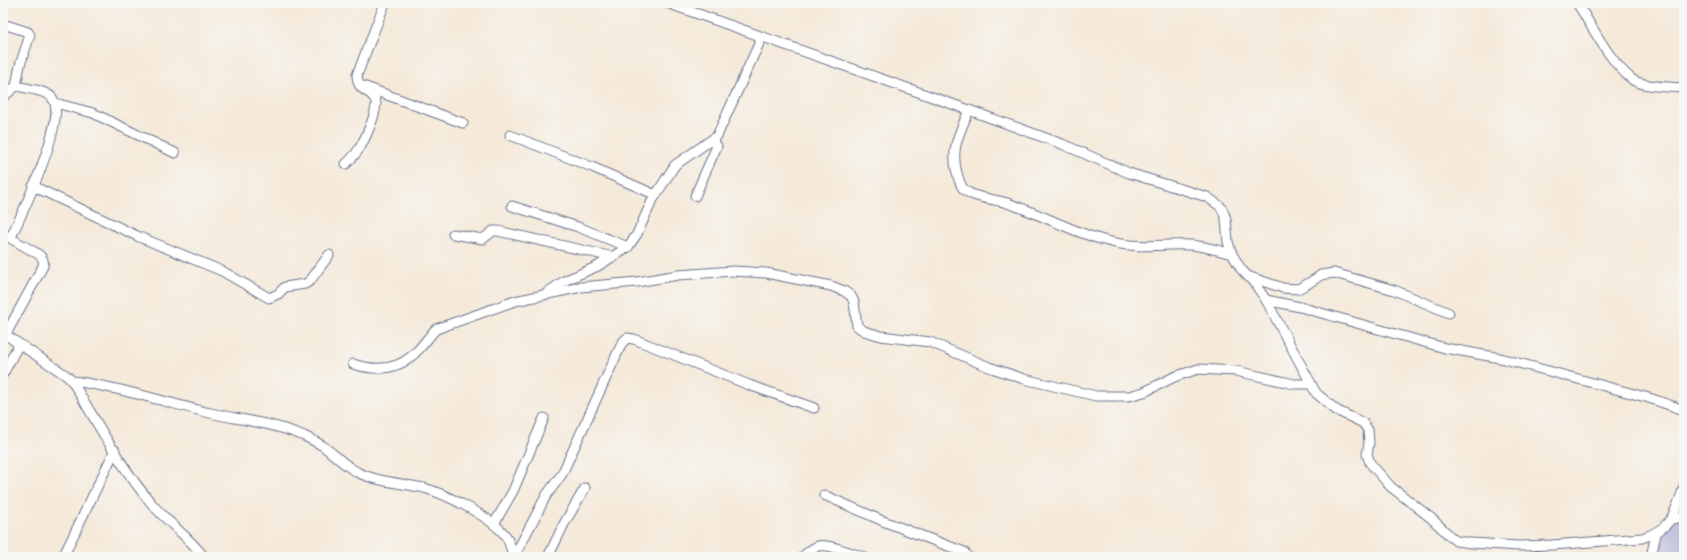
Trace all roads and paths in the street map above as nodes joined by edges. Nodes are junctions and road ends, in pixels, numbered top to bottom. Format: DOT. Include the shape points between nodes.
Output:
graph roads {
  1 [pos="385,3"];
  2 [pos="667,3"];
  3 [pos="1577,3"];
  4 [pos="3,24"];
  5 [pos="762,37"];
  6 [pos="358,84"];
  7 [pos="16,86"];
  8 [pos="1684,88"];
  9 [pos="3,97"];
  10 [pos="55,103"];
  11 [pos="969,110"];
  12 [pos="463,123"];
  13 [pos="510,135"];
  14 [pos="712,140"];
  15 [pos="175,153"];
  16 [pos="346,164"];
  17 [pos="34,186"];
  18 [pos="656,195"];
  19 [pos="695,196"];
  20 [pos="512,206"];
  21 [pos="453,234"];
  22 [pos="7,235"];
  23 [pos="628,247"];
  24 [pos="1232,254"];
  25 [pos="329,255"];
  26 [pos="613,257"];
  27 [pos="1248,276"];
  28 [pos="546,294"];
  29 [pos="1266,300"];
  30 [pos="1449,313"];
  31 [pos="4,333"];
  32 [pos="19,344"];
  33 [pos="353,364"];
  34 [pos="3,374"];
  35 [pos="72,382"];
  36 [pos="1310,384"];
  37 [pos="814,408"];
  38 [pos="1684,410"];
  39 [pos="544,418"];
  40 [pos="115,450"];
  41 [pos="1684,487"];
  42 [pos="585,488"];
  43 [pos="824,495"];
  44 [pos="1684,517"];
  45 [pos="1672,519"];
  46 [pos="494,524"];
  47 [pos="1656,534"];
  48 [pos="65,556"];
  49 [pos="204,557"];
  50 [pos="514,557"];
  51 [pos="548,557"];
  52 [pos="802,557"];
  53 [pos="864,557"];
  54 [pos="968,557"];
  55 [pos="1651,557"];
  1 -- 6 [label="street" via="359,69"];
  2 -- 5 [label="street"];
  3 -- 8 [label="street" via="1613,60 1633,80"];
  4 -- 7 [label="street" via="24,30 30,35"];
  5 -- 11 [label="street"];
  5 -- 14 [label="street" via="721,130"];
  6 -- 12 [label="street"];
  6 -- 16 [label="street" via="374,98 376,108 357,152"];
  7 -- 9 [label="street"];
  7 -- 10 [label="street" via="48,94"];
  10 -- 15 [label="street" via="93,113"];
  10 -- 17 [label="street" via="56,115"];
  11 -- 24 [label="street" via="1062,144 1130,173 1207,197 1223,211"];
  11 -- 24 [label="street" via="954,147 958,178 966,192 1006,202 1076,232 1119,244 1144,247 1195,246"];
  13 -- 18 [label="street"];
  14 -- 18 [label="street" via="675,165"];
  14 -- 19 [label="street" via="717,146"];
  17 -- 22 [label="street"];
  17 -- 25 [label="street" via="137,236 222,271 269,298 285,287 310,281"];
  18 -- 23 [label="street"];
  20 -- 23 [label="street" via="578,227"];
  21 -- 26 [label="street" via="483,239 493,231 498,231"];
  22 -- 31 [label="street" via="38,254 44,262"];
  23 -- 26 [label="street"];
  24 -- 27 [label="street"];
  26 -- 28 [label="street" via="564,281"];
  27 -- 29 [label="street"];
  27 -- 30 [label="street" via="1283,288 1298,289 1321,275 1334,274 1380,286"];
  28 -- 33 [label="street" via="515,301 436,329 407,362 369,369"];
  28 -- 36 [label="street" via="581,287 690,274 753,271 844,290 852,296 857,326 864,331 881,336 930,342 1024,379 1096,396 1129,396 1198,369 1236,371 1294,384"];
  29 -- 36 [label="street"];
  29 -- 38 [label="street" via="1300,306 1445,348 1500,358 1649,398"];
  31 -- 32 [label="street"];
  32 -- 34 [label="street"];
  32 -- 35 [label="street"];
  35 -- 40 [label="street"];
  35 -- 46 [label="street" via="112,387 261,423 303,436 322,446 356,471 445,496"];
  36 -- 47 [label="street" via="1316,393 1336,410 1363,423 1369,435 1367,454 1370,463 1397,492 1456,541 1552,545 1642,538"];
  37 -- 50 [label="street" via="627,338 622,343 562,474 546,496"];
  39 -- 46 [label="street" via="513,491"];
  40 -- 48 [label="street"];
  40 -- 49 [label="street" via="152,504"];
  41 -- 45 [label="street"];
  42 -- 51 [label="street"];
  43 -- 54 [label="street" via="964,552"];
  44 -- 45 [label="street"];
  45 -- 47 [label="street"];
  46 -- 50 [label="street" via="510,543"];
  47 -- 55 [label="street"];
  52 -- 53 [label="street" via="818,546 826,546"];
}
